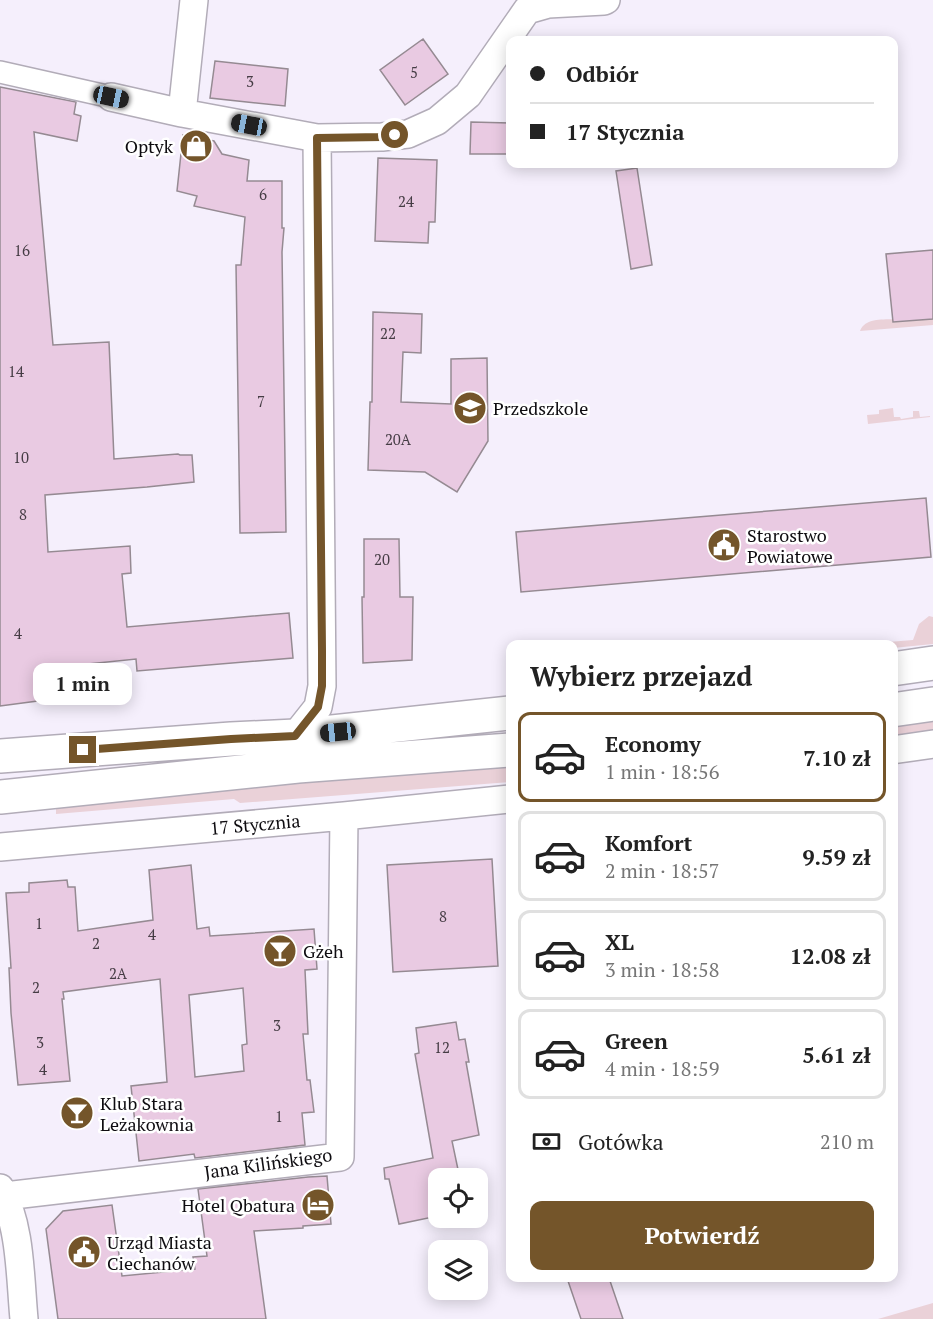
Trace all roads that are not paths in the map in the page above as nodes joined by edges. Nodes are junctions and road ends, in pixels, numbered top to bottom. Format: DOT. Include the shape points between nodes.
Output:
graph roads {
  1 [pos="194,0"];
  2 [pos="606,0"];
  3 [pos="529,5"];
  4 [pos="508,36"];
  5 [pos="506,39"];
  6 [pos="0,72"];
  7 [pos="111,97"];
  8 [pos="182,113"];
  9 [pos="317,138"];
  10 [pos="933,663"];
  11 [pos="898,668"];
  12 [pos="933,704"];
  13 [pos="898,709"];
  14 [pos="506,713"];
  15 [pos="295,736"];
  16 [pos="933,744"];
  17 [pos="898,749"];
  18 [pos="506,750"];
  19 [pos="0,756"];
  20 [pos="0,796"];
  21 [pos="506,799"];
  22 [pos="344,816"];
  23 [pos="0,847"];
  24 [pos="2,1192"];
  25 [pos="24,1319"];
  1 -- 8 [label="street"];
  2 -- 3 [label="street"];
  3 -- 4 [label="street"];
  5 -- 9 [label="street" via="468,95 437,121 408,134"];
  6 -- 7 [label="street"];
  7 -- 8 [label="street"];
  8 -- 9 [label="street"];
  9 -- 15 [label="street" via="322,686 318,707"];
  10 -- 11 [label="main road"];
  12 -- 13 [label="main road"];
  14 -- 15 [label="main road"];
  15 -- 19 [label="main road"];
  16 -- 17 [label="street"];
  18 -- 20 [label="main road" via="298,766"];
  21 -- 22 [label="street, 17 Stycznia"];
  22 -- 23 [label="street, 17 Stycznia"];
  22 -- 24 [label="street, Jana Kilińskiego" via="340,1157"];
  24 -- 25 [label="street" via="13,1219"];
}
